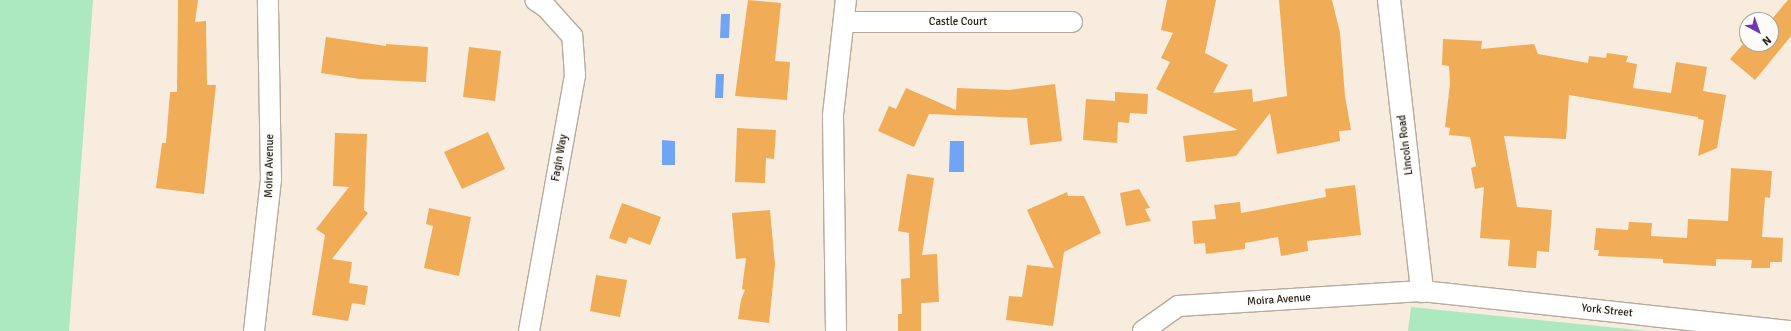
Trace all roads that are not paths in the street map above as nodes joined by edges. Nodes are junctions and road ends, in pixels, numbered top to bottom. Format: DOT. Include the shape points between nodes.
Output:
graph roads {
  1 [pos="268,0"];
  2 [pos="534,0"];
  3 [pos="846,0"];
  4 [pos="1388,0"];
  5 [pos="844,22"];
  6 [pos="1072,22"];
  7 [pos="1422,290"];
  8 [pos="1791,330"];
  9 [pos="254,331"];
  10 [pos="528,331"];
  11 [pos="836,331"];
  12 [pos="1143,331"];
  1 -- 9 [label="street, Moira Avenue" via="271,180"];
  2 -- 10 [label="street, Fagin Way" via="547,8 572,36 575,75"];
  3 -- 5 [label="street"];
  4 -- 7 [label="street, Lincoln Road"];
  5 -- 6 [label="street, Castle Court"];
  5 -- 11 [label="street" via="833,115"];
  7 -- 8 [label="street, York Street"];
  7 -- 12 [label="street, Moira Avenue" via="1178,306"];
}
